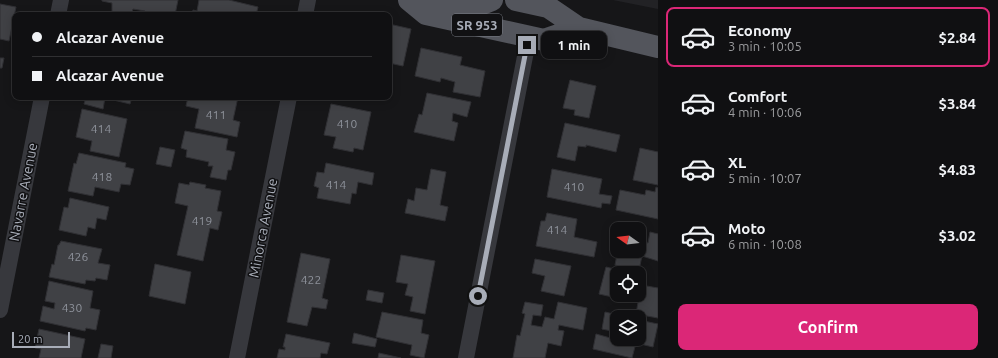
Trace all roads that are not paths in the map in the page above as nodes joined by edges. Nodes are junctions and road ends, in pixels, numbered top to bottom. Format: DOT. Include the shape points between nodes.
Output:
graph roads {
  1 [pos="61,0"];
  2 [pos="308,0"];
  3 [pos="409,0"];
  4 [pos="492,0"];
  5 [pos="516,0"];
  6 [pos="59,12"];
  7 [pos="306,12"];
  8 [pos="426,14"];
  9 [pos="579,28"];
  10 [pos="529,36"];
  11 [pos="658,47"];
  12 [pos="41,100"];
  13 [pos="288,100"];
  14 [pos="0,310"];
  15 [pos="237,358"];
  16 [pos="466,358"];
  1 -- 6 [label="street"];
  2 -- 7 [label="street"];
  3 -- 8 [label="main road, SR 953"];
  4 -- 8 [label="main road" via="471,8 435,2"];
  5 -- 9 [label="main road, SR 953" via="548,7"];
  8 -- 10 [label="main road, SR 953"];
  9 -- 10 [label="main road, SR 953" via="544,40"];
  9 -- 11 [label="main road, SR 953"];
  10 -- 16 [label="street"];
  12 -- 14 [label="street, Navarre Avenue"];
  13 -- 15 [label="street, Minorca Avenue"];
}
